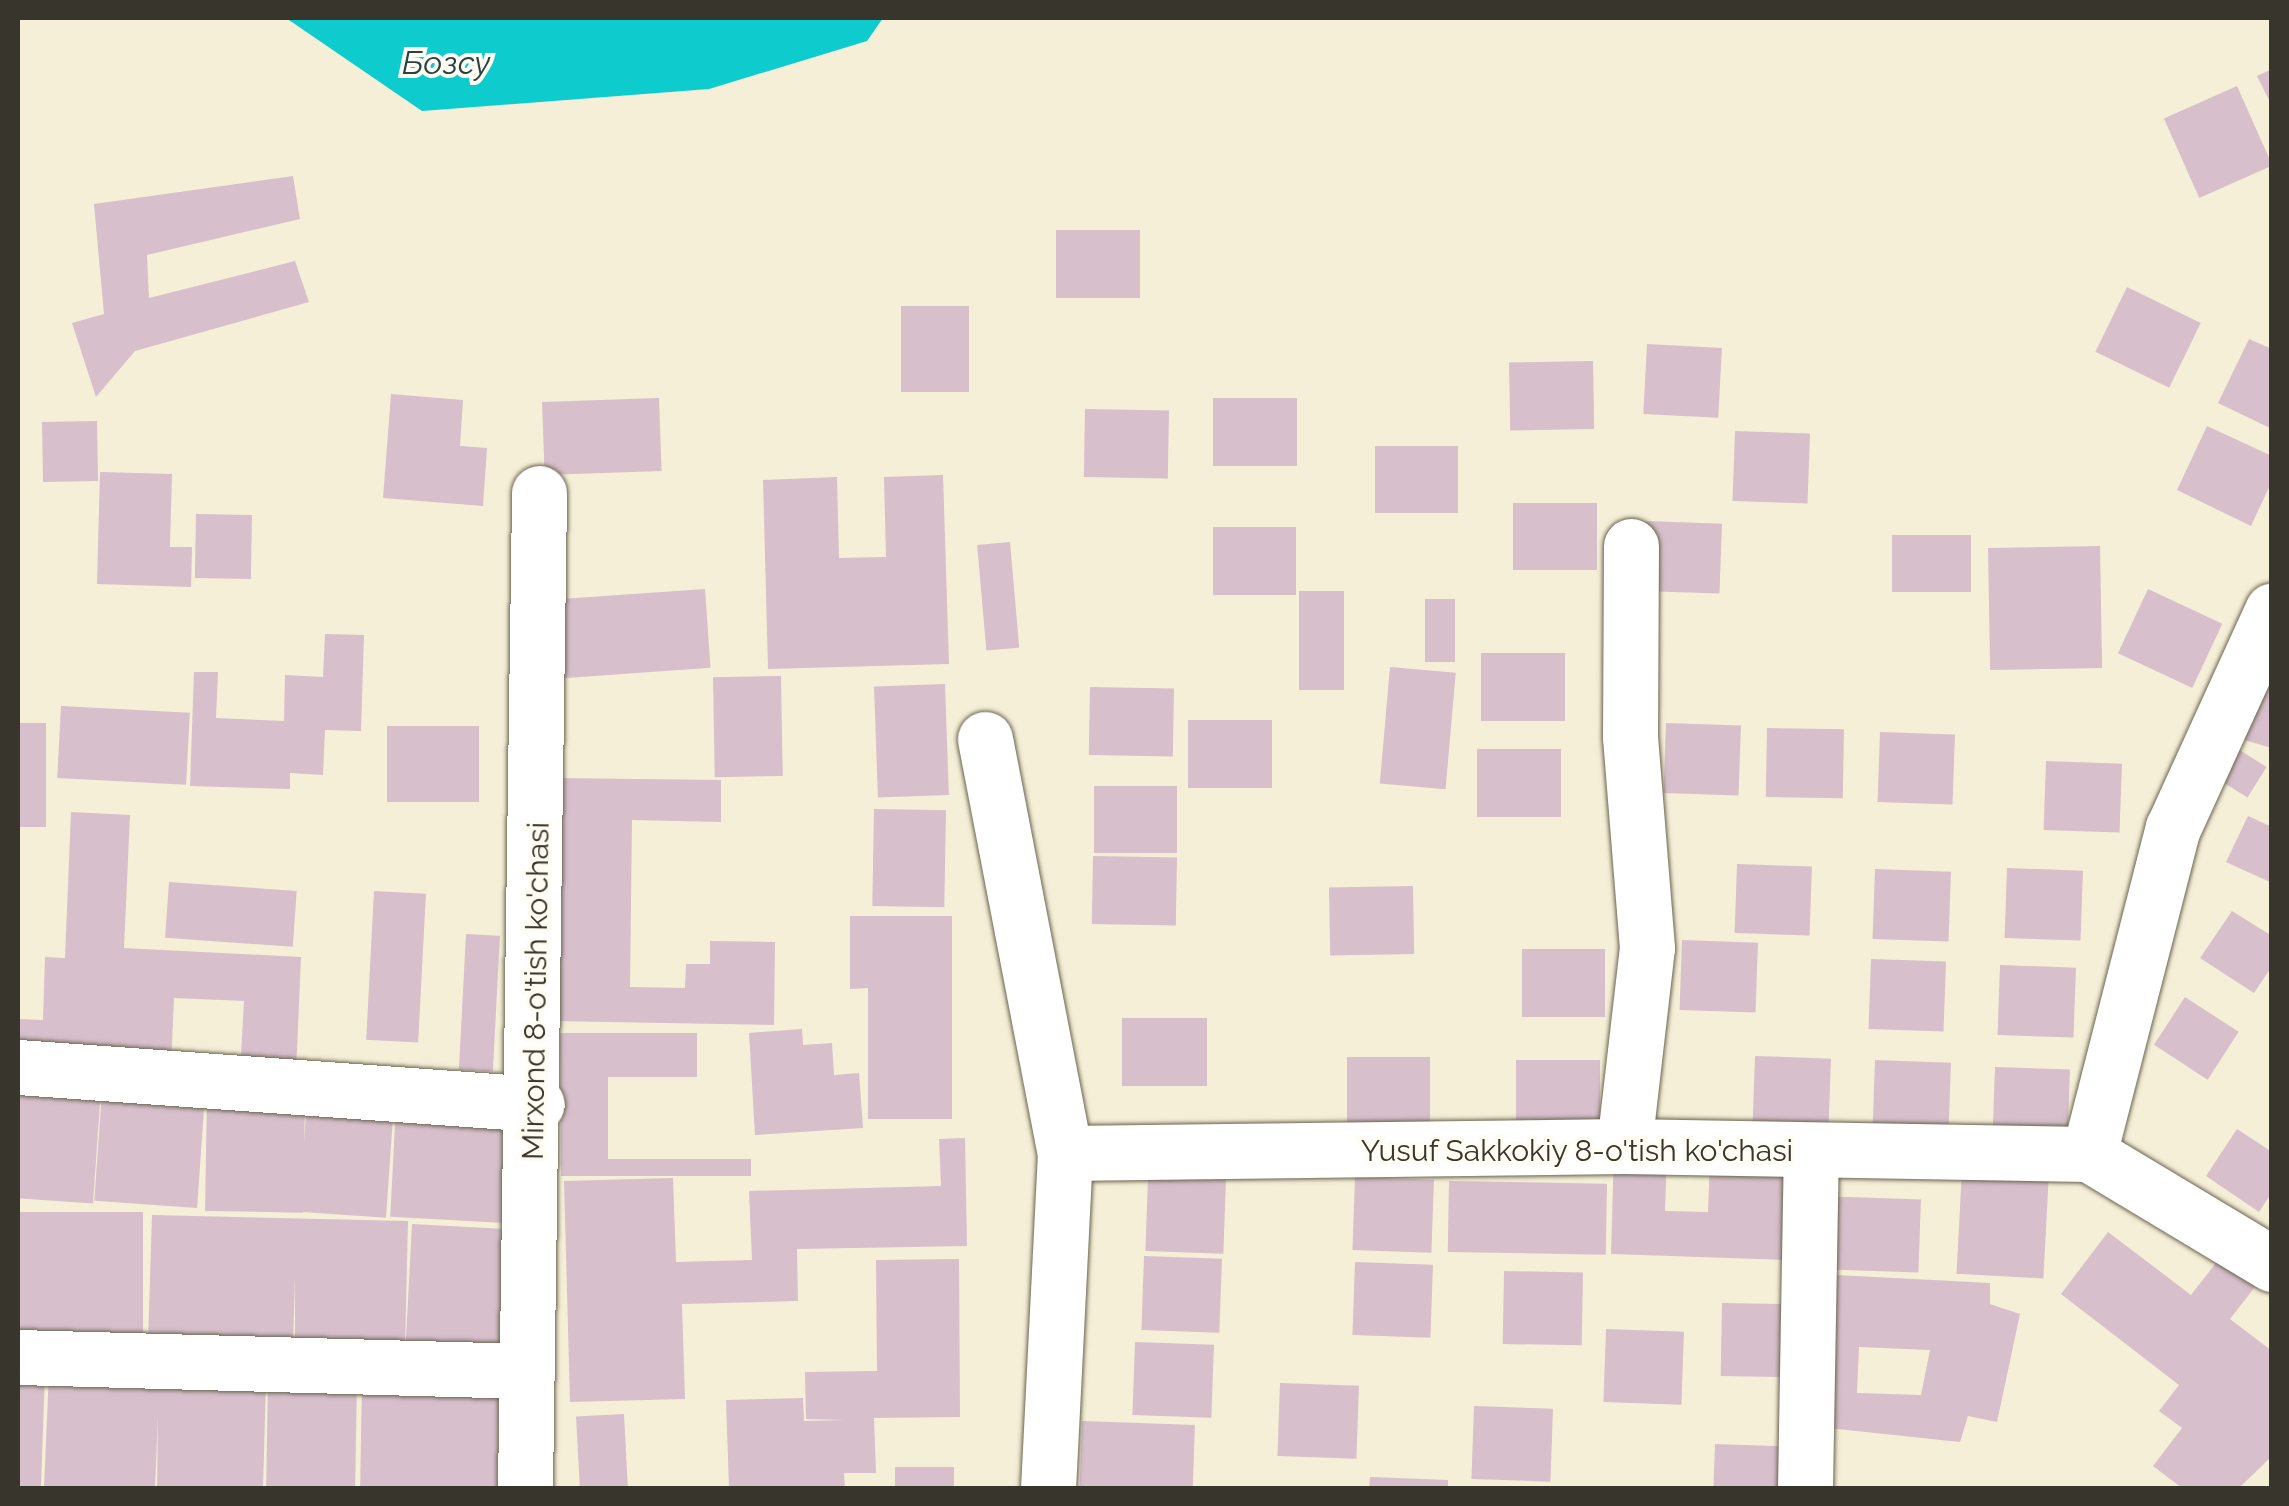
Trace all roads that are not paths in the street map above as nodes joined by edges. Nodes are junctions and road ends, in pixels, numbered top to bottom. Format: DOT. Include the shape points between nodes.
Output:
graph roads {
  1 [pos="539,493"];
  2 [pos="1631,546"];
  3 [pos="2272,610"];
  4 [pos="985,740"];
  5 [pos="18,1068"];
  6 [pos="537,1104"];
  7 [pos="1624,1146"];
  8 [pos="1811,1152"];
  9 [pos="1065,1153"];
  10 [pos="2089,1154"];
  11 [pos="2272,1264"];
  12 [pos="18,1357"];
  13 [pos="527,1371"];
  14 [pos="525,1488"];
  15 [pos="1048,1488"];
  16 [pos="1805,1488"];
  1 -- 6 [label="street, Mirxond 8-o'tish ko'chasi"];
  2 -- 7 [label="street" via="1630,737 1647,948"];
  3 -- 10 [label="street" via="2173,828"];
  4 -- 9 [label="street"];
  5 -- 6 [label="street"];
  6 -- 13 [label="street, Mirxond 8-o'tish ko'chasi"];
  7 -- 8 [label="street, Yusuf Sakkokiy 8-o'tish ko'chasi"];
  7 -- 9 [label="street, Yusuf Sakkokiy 8-o'tish ko'chasi"];
  8 -- 10 [label="street, Yusuf Sakkokiy 8-o'tish ko'chasi"];
  8 -- 16 [label="street"];
  9 -- 15 [label="street"];
  10 -- 11 [label="street"];
  12 -- 13 [label="street"];
  13 -- 14 [label="street, Mirxond 8-o'tish ko'chasi"];
}
